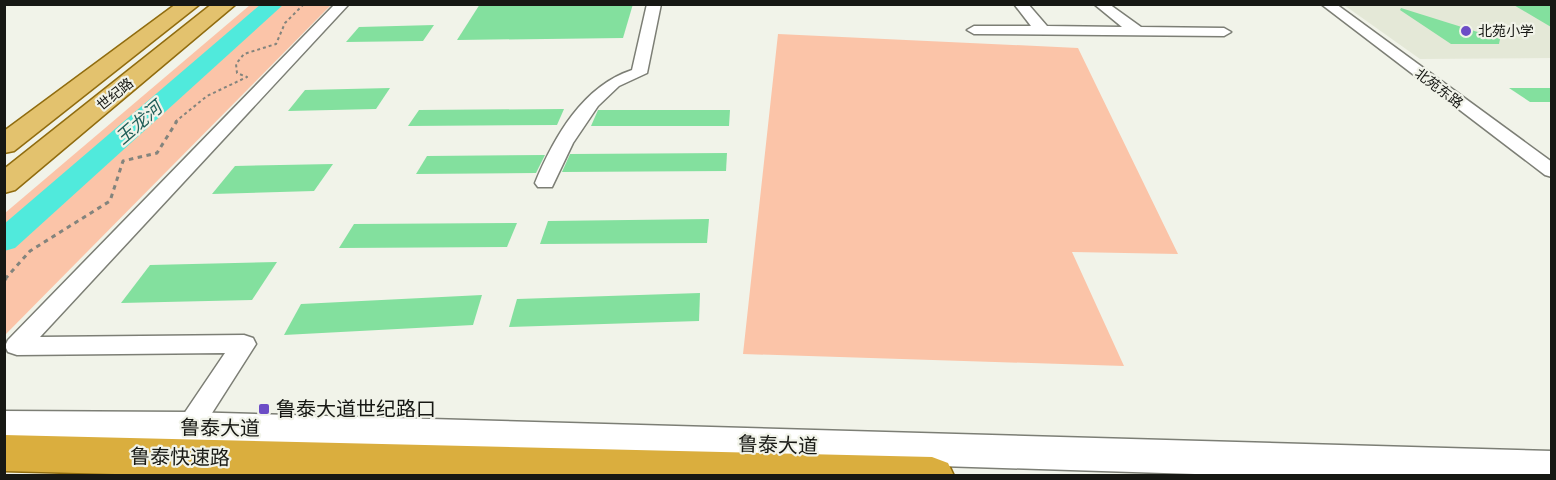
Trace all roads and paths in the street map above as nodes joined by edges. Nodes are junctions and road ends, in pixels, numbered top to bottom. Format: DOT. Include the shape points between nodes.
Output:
graph roads {
  1 [pos="190,4"];
  2 [pos="226,4"];
  3 [pos="304,4"];
  4 [pos="343,4"];
  5 [pos="654,4"];
  6 [pos="1020,4"];
  7 [pos="1100,4"];
  8 [pos="1327,4"];
  9 [pos="974,30"];
  10 [pos="1043,31"];
  11 [pos="1137,31"];
  12 [pos="1224,32"];
  13 [pos="4,145"];
  14 [pos="1551,171"];
  15 [pos="544,183"];
  16 [pos="4,184"];
  17 [pos="4,280"];
  18 [pos="4,426"];
  19 [pos="188,427"];
  20 [pos="4,453"];
  21 [pos="1551,468"];
  22 [pos="932,476"];
  1 -- 13 [label="main road, 世纪路"];
  2 -- 16 [label="main road, 世纪路"];
  3 -- 17 [label="path" via="285,23 276,44 244,54 236,64 237,73 247,77 193,107 174,124 157,153 123,161 110,201 30,251"];
  4 -- 19 [label="street" via="17,346 244,344"];
  5 -- 15 [label="street" via="639,73 614,83 598,97 574,127"];
  6 -- 10 [label="street"];
  7 -- 11 [label="street"];
  8 -- 14 [label="street, 北苑东路"];
  9 -- 10 [label="street"];
  10 -- 11 [label="street"];
  11 -- 12 [label="street"];
  18 -- 19 [label="main road, 鲁泰大道"];
  19 -- 21 [label="main road, 鲁泰大道"];
  20 -- 22 [label="highway, 鲁泰快速路"];
}
